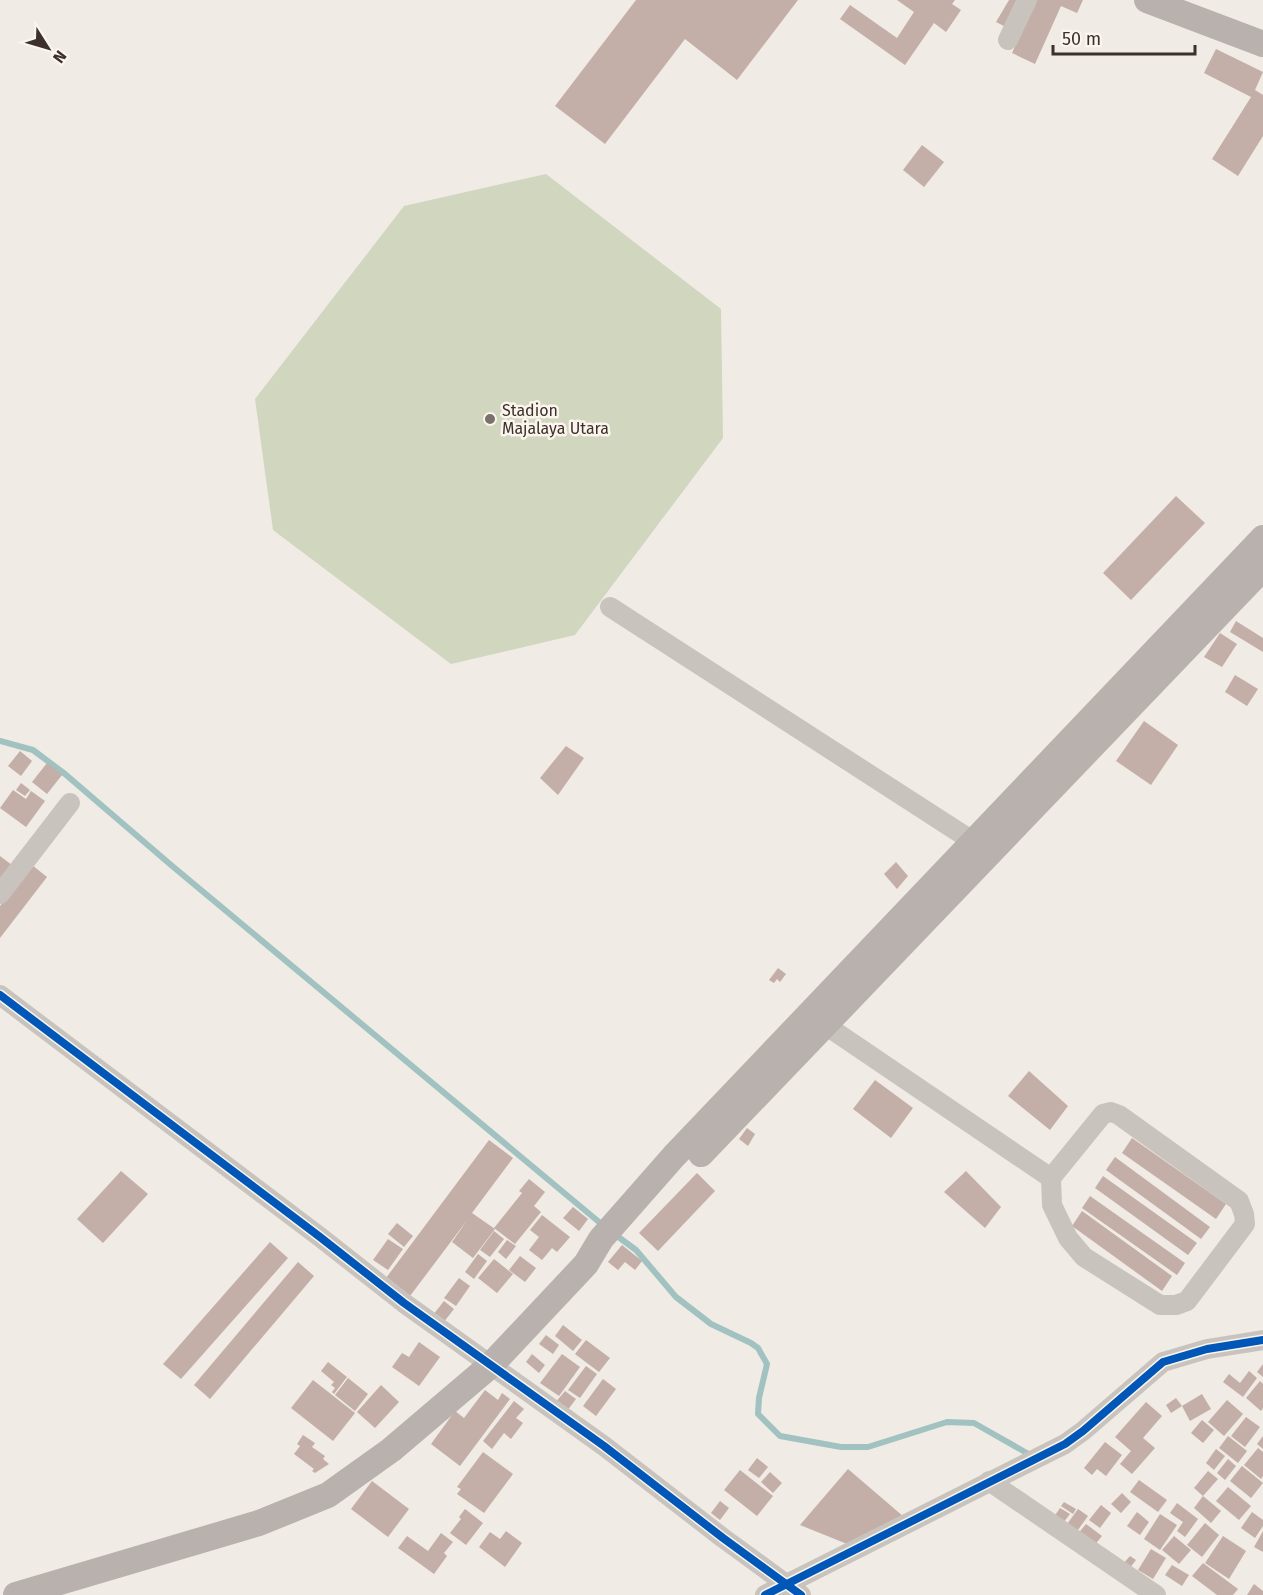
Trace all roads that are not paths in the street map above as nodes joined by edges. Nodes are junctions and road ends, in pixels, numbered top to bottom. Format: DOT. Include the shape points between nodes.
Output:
graph roads {
  1 [pos="1027,0"];
  2 [pos="1147,0"];
  3 [pos="1008,40"];
  4 [pos="1263,44"];
  5 [pos="1263,538"];
  6 [pos="1263,568"];
  7 [pos="610,607"];
  8 [pos="70,803"];
  9 [pos="974,842"];
  10 [pos="0,894"];
  11 [pos="0,995"];
  12 [pos="817,1020"];
  13 [pos="1051,1178"];
  14 [pos="1263,1340"];
  15 [pos="491,1365"];
  16 [pos="989,1481"];
  17 [pos="793,1589"];
  18 [pos="16,1595"];
  19 [pos="765,1595"];
  20 [pos="1156,1595"];
  1 -- 3 [label="street"];
  2 -- 4 [label="main road"];
  5 -- 9 [label="main road"];
  6 -- 12 [label="main road"];
  7 -- 9 [label="street"];
  8 -- 10 [label="street"];
  9 -- 12 [label="main road"];
  11 -- 15 [label="street"];
  12 -- 13 [label="street"];
  12 -- 15 [label="main road" via="615,1244 586,1264"];
  13 -- 13 [label="street" via="1052,1204 1068,1238 1084,1257 1160,1305 1187,1301 1245,1224 1239,1202 1111,1112 1103,1114"];
  14 -- 16 [label="street" via="1207,1349 1163,1362 1065,1444"];
  15 -- 17 [label="street"];
  15 -- 18 [label="main road" via="391,1450 328,1496 259,1523"];
  16 -- 17 [label="street"];
  16 -- 20 [label="street"];
  17 -- 19 [label="street"];
}
